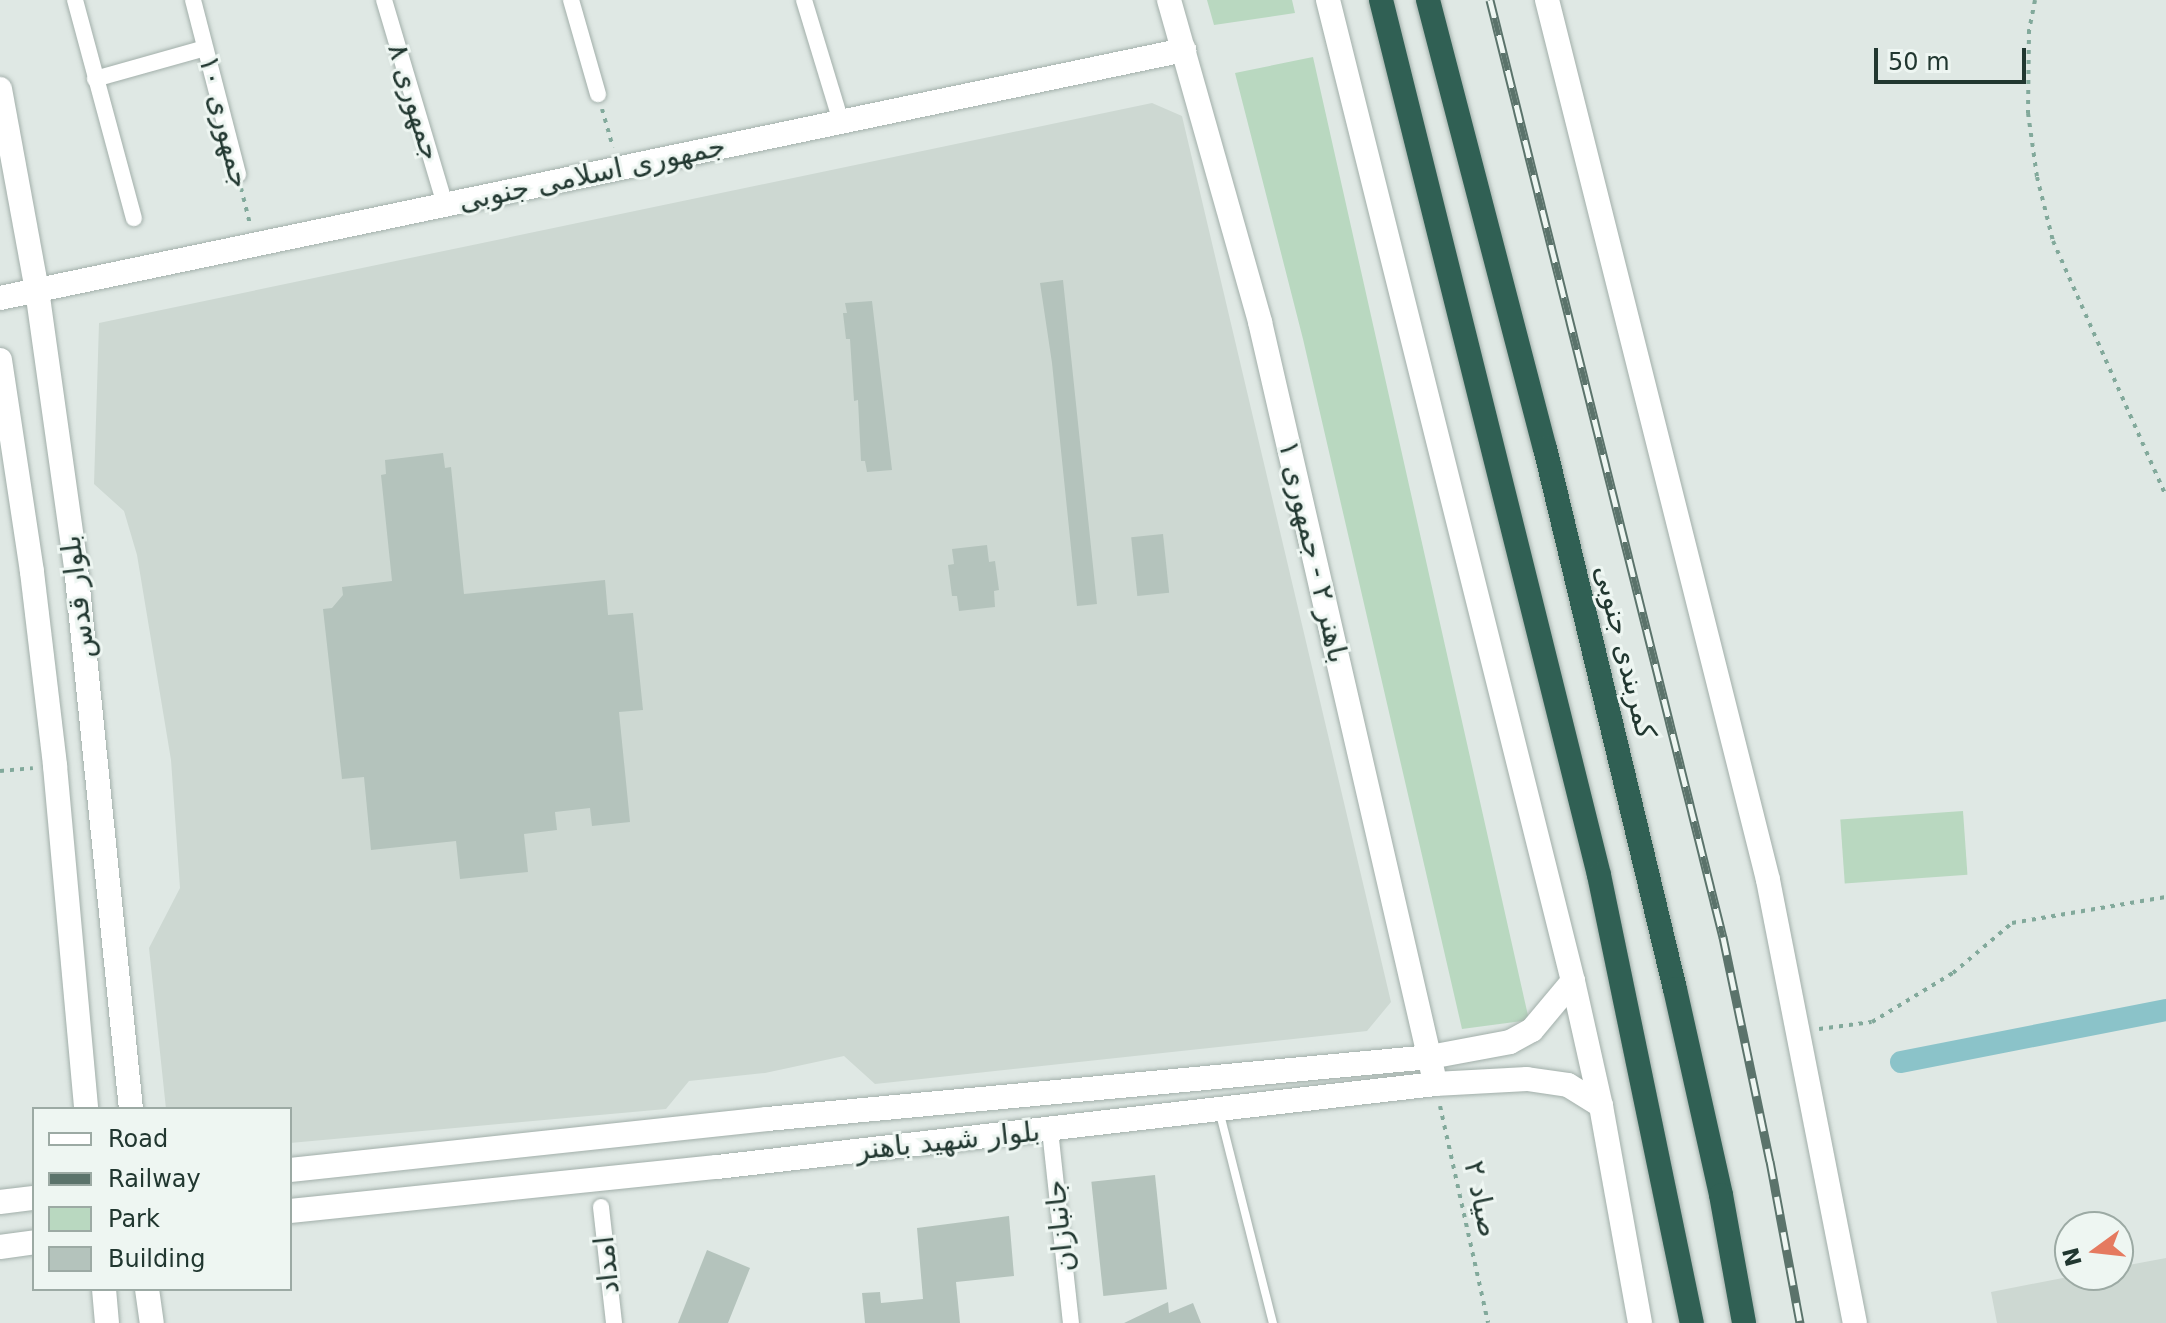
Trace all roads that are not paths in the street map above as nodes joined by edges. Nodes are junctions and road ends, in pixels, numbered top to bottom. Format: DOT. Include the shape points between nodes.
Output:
graph roads {
  1 [pos="75,0"];
  2 [pos="193,0"];
  3 [pos="384,0"];
  4 [pos="571,0"];
  5 [pos="804,0"];
  6 [pos="1169,0"];
  7 [pos="1328,0"];
  8 [pos="1381,0"];
  9 [pos="1428,0"];
  10 [pos="1547,0"];
  11 [pos="205,48"];
  12 [pos="1184,50"];
  13 [pos="95,79"];
  14 [pos="0,89"];
  15 [pos="598,94"];
  16 [pos="841,122"];
  17 [pos="238,174"];
  18 [pos="445,205"];
  19 [pos="134,218"];
  20 [pos="37,290"];
  21 [pos="0,298"];
  22 [pos="0,360"];
  23 [pos="76,568"];
  24 [pos="32,572"];
  25 [pos="1573,981"];
  26 [pos="1430,1057"];
  27 [pos="1435,1084"];
  28 [pos="1601,1106"];
  29 [pos="86,1107"];
  30 [pos="131,1107"];
  31 [pos="1218,1109"];
  32 [pos="1050,1130"];
  33 [pos="292,1170"];
  34 [pos="32,1198"];
  35 [pos="0,1202"];
  36 [pos="601,1207"];
  37 [pos="292,1211"];
  38 [pos="32,1242"];
  39 [pos="0,1247"];
  40 [pos="104,1291"];
  41 [pos="147,1291"];
  42 [pos="107,1323"];
  43 [pos="152,1323"];
  44 [pos="614,1323"];
  45 [pos="1071,1323"];
  46 [pos="1273,1323"];
  47 [pos="1640,1323"];
  48 [pos="1692,1323"];
  49 [pos="1744,1323"];
  50 [pos="1855,1323"];
  1 -- 13 [label="street"];
  2 -- 11 [label="street, جمهوری ۱۰"];
  3 -- 18 [label="street, جمهوری ۸"];
  4 -- 15 [label="street"];
  5 -- 16 [label="street"];
  6 -- 12 [label="main road, باهنر ۲ - جمهوری ۱"];
  7 -- 25 [label="main road"];
  8 -- 48 [label="highway" via="1599,875"];
  9 -- 49 [label="highway, کمربندی جنوبی" via="1545,448 1671,973"];
  10 -- 50 [label="main road" via="1768,880"];
  11 -- 13 [label="street"];
  11 -- 17 [label="street, جمهوری ۱۰"];
  12 -- 16 [label="main road, جمهوری اسلامی جنوبی"];
  12 -- 26 [label="main road, باهنر ۲ - جمهوری ۱" via="1260,322"];
  13 -- 19 [label="street"];
  14 -- 20 [label="main road, بلوار قدس"];
  16 -- 18 [label="main road, جمهوری اسلامی جنوبی"];
  18 -- 20 [label="main road, جمهوری اسلامی جنوبی"];
  20 -- 21 [label="main road, جمهوری اسلامی جنوبی"];
  20 -- 23 [label="main road, بلوار قدس"];
  22 -- 24 [label="main road, بلوار قدس"];
  23 -- 24 [label="main road"];
  23 -- 30 [label="main road, بلوار قدس"];
  24 -- 29 [label="main road, بلوار قدس"];
  25 -- 26 [label="main road, بلوار شهید باهنر" via="1548,1015 1510,1042"];
  25 -- 28 [label="main road"];
  26 -- 27 [label="main road, باهنر ۲ - جمهوری ۱"];
  26 -- 33 [label="main road, بلوار شهید باهنر" via="783,1117"];
  27 -- 28 [label="main road, بلوار شهید باهنر" via="1527,1079 1568,1085"];
  27 -- 31 [label="main road, بلوار شهید باهنر"];
  28 -- 47 [label="main road"];
  31 -- 32 [label="main road, بلوار شهید باهنر"];
  31 -- 46 [label="lane"];
  32 -- 37 [label="main road, بلوار شهید باهنر"];
  32 -- 45 [label="street, جانبازان"];
  34 -- 35 [label="main road"];
  36 -- 44 [label="street, امداد"];
  38 -- 39 [label="main road"];
  40 -- 42 [label="main road"];
  41 -- 43 [label="main road"];
}
